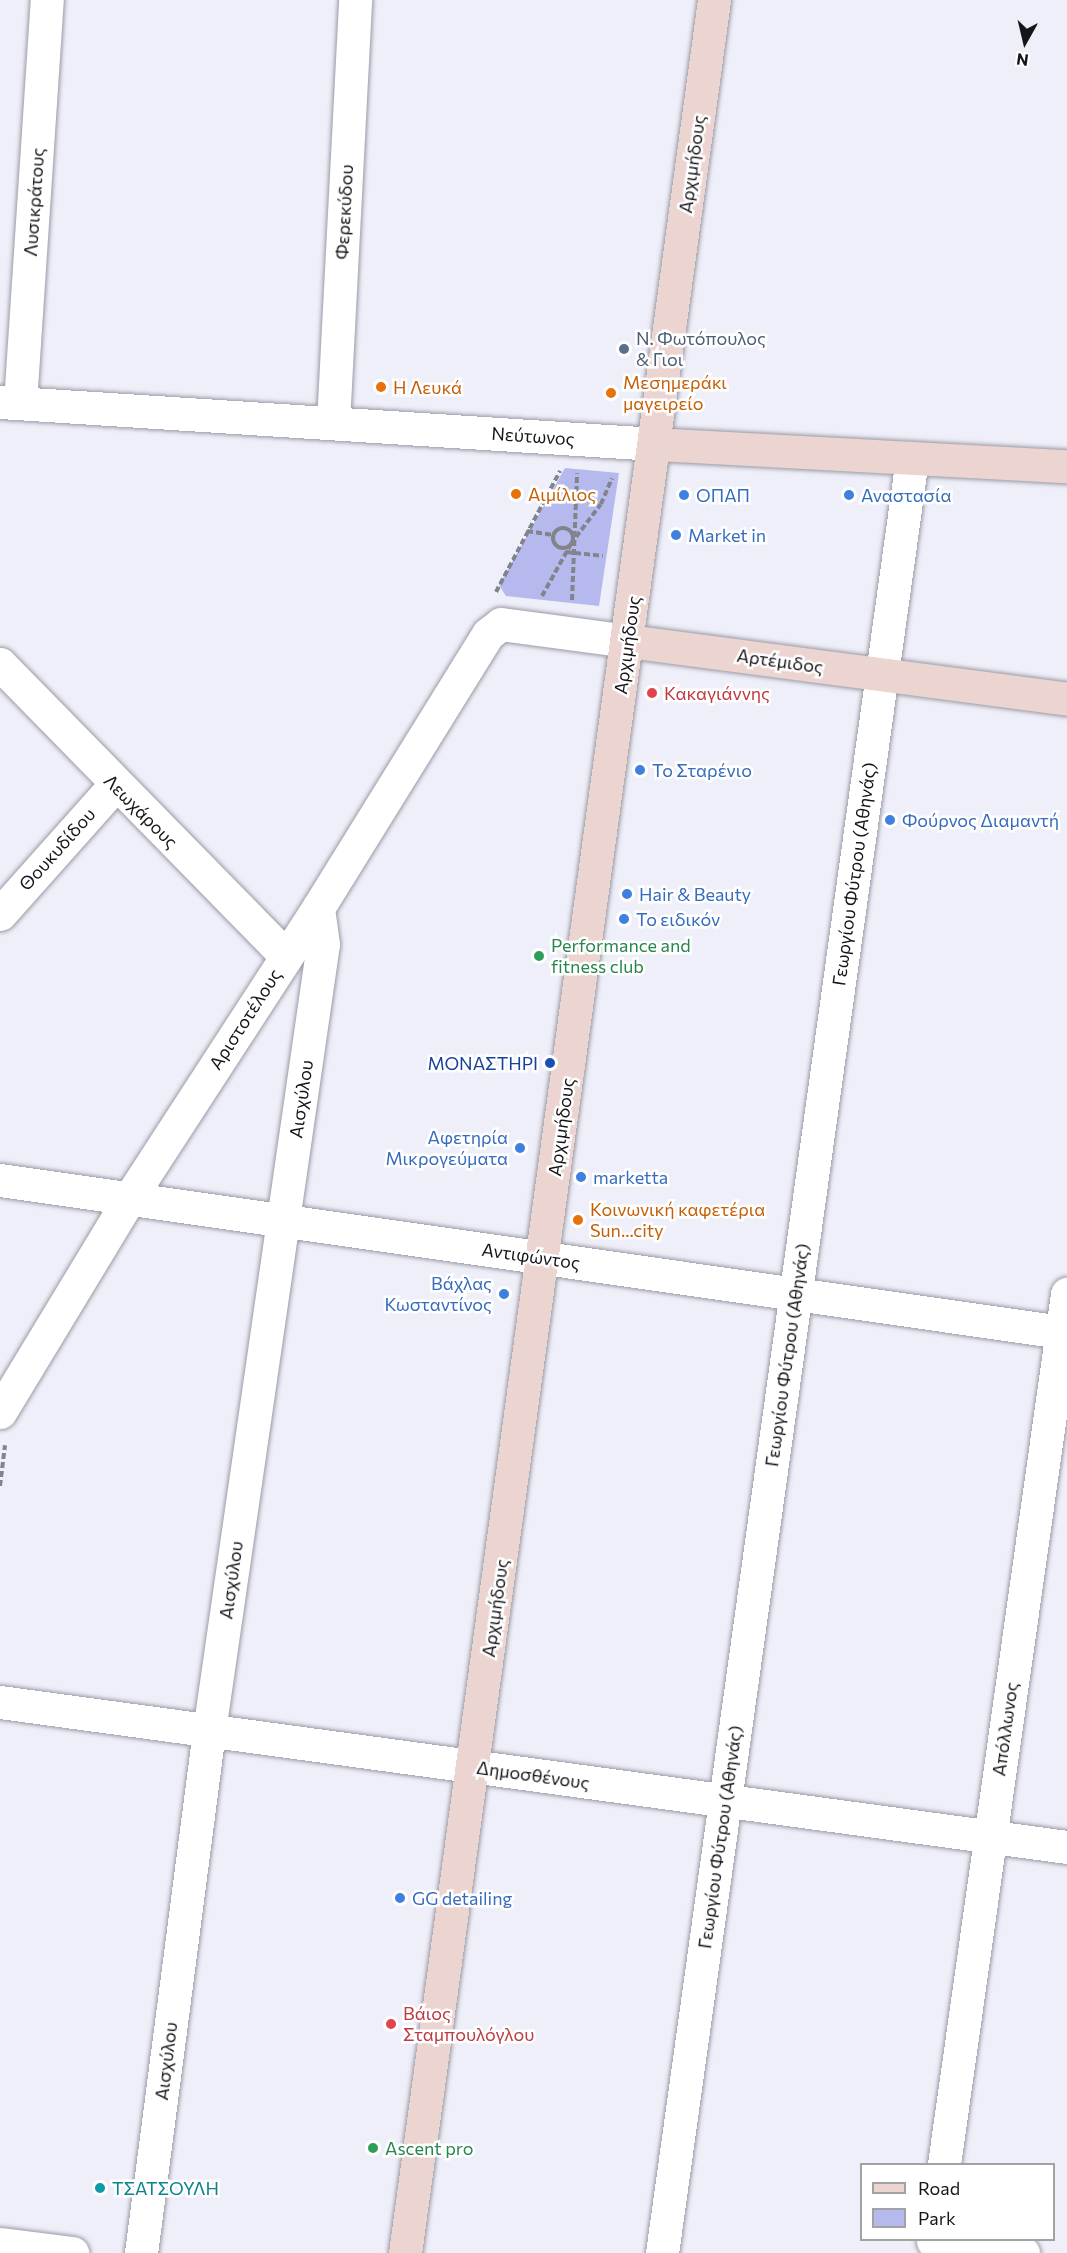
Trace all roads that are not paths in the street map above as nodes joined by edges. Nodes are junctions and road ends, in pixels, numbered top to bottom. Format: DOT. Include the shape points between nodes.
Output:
graph roads {
  1 [pos="47,0"];
  2 [pos="355,0"];
  3 [pos="714,0"];
  4 [pos="10,403"];
  5 [pos="333,423"];
  6 [pos="655,444"];
  7 [pos="912,458"];
  8 [pos="1067,466"];
  9 [pos="495,629"];
  10 [pos="628,641"];
  11 [pos="0,664"];
  12 [pos="882,675"];
  13 [pos="1067,699"];
  14 [pos="115,785"];
  15 [pos="318,908"];
  16 [pos="0,914"];
  17 [pos="285,955"];
  18 [pos="0,1180"];
  19 [pos="129,1199"];
  20 [pos="283,1221"];
  21 [pos="543,1258"];
  22 [pos="796,1294"];
  23 [pos="1067,1294"];
  24 [pos="1065,1332"];
  25 [pos="0,1412"];
  26 [pos="0,1702"];
  27 [pos="209,1731"];
  28 [pos="473,1766"];
  29 [pos="725,1800"];
  30 [pos="990,1836"];
  31 [pos="1067,1846"];
  32 [pos="944,2163"];
  33 [pos="0,2244"];
  34 [pos="932,2244"];
  35 [pos="72,2253"];
  36 [pos="141,2253"];
  37 [pos="405,2253"];
  38 [pos="662,2253"];
  39 [pos="1023,2253"];
  1 -- 4 [label="street, Λυσικράτους"];
  2 -- 5 [label="street, Φερεκύδου"];
  3 -- 6 [label="street, Αρχιμήδους"];
  4 -- 5 [label="street, Νεύτωνος"];
  5 -- 6 [label="street, Νεύτωνος"];
  6 -- 7 [label="street, Νεύτωνος"];
  6 -- 10 [label="street, Αρχιμήδους"];
  7 -- 8 [label="street, Νεύτωνος"];
  7 -- 12 [label="street, Γεωργίου Φύτρου (Αθηνάς)"];
  9 -- 10 [label="street, Αρτέμιδος" via="501,624"];
  9 -- 15 [label="street, Αριστοτέλους"];
  10 -- 12 [label="street, Αρτέμιδος"];
  10 -- 21 [label="street, Αρχιμήδους"];
  11 -- 14 [label="street, Λεωχάρους"];
  12 -- 13 [label="street, Αρτέμιδος"];
  12 -- 22 [label="street, Γεωργίου Φύτρου (Αθηνάς)"];
  14 -- 16 [label="street, Θουκυδίδου"];
  14 -- 17 [label="street, Λεωχάρους"];
  15 -- 17 [label="street, Αριστοτέλους"];
  15 -- 20 [label="street, Αισχύλου" via="323,944"];
  17 -- 19 [label="street, Αριστοτέλους"];
  18 -- 19 [label="street, Αντιφώντος"];
  19 -- 20 [label="street, Αντιφώντος"];
  19 -- 25 [label="street, Αριστοτέλους"];
  20 -- 21 [label="street, Αντιφώντος"];
  20 -- 27 [label="street, Αισχύλου"];
  21 -- 22 [label="street, Αντιφώντος"];
  21 -- 28 [label="street, Αρχιμήδους"];
  22 -- 24 [label="street, Αντιφώντος"];
  22 -- 29 [label="street, Γεωργίου Φύτρου (Αθηνάς)"];
  23 -- 24 [label="street, Απόλλωνος"];
  24 -- 30 [label="street, Απόλλωνος"];
  26 -- 27 [label="street, Δημοσθένους"];
  27 -- 28 [label="street, Δημοσθένους"];
  27 -- 36 [label="street, Αισχύλου"];
  28 -- 29 [label="street, Δημοσθένους"];
  28 -- 37 [label="street, Αρχιμήδους"];
  29 -- 30 [label="street, Δημοσθένους"];
  29 -- 38 [label="street, Γεωργίου Φύτρου (Αθηνάς)"];
  30 -- 31 [label="street, Δημοσθένους"];
  30 -- 32 [label="street, Απόλλωνος"];
  33 -- 35 [label="street"];
  34 -- 39 [label="street"];
}
